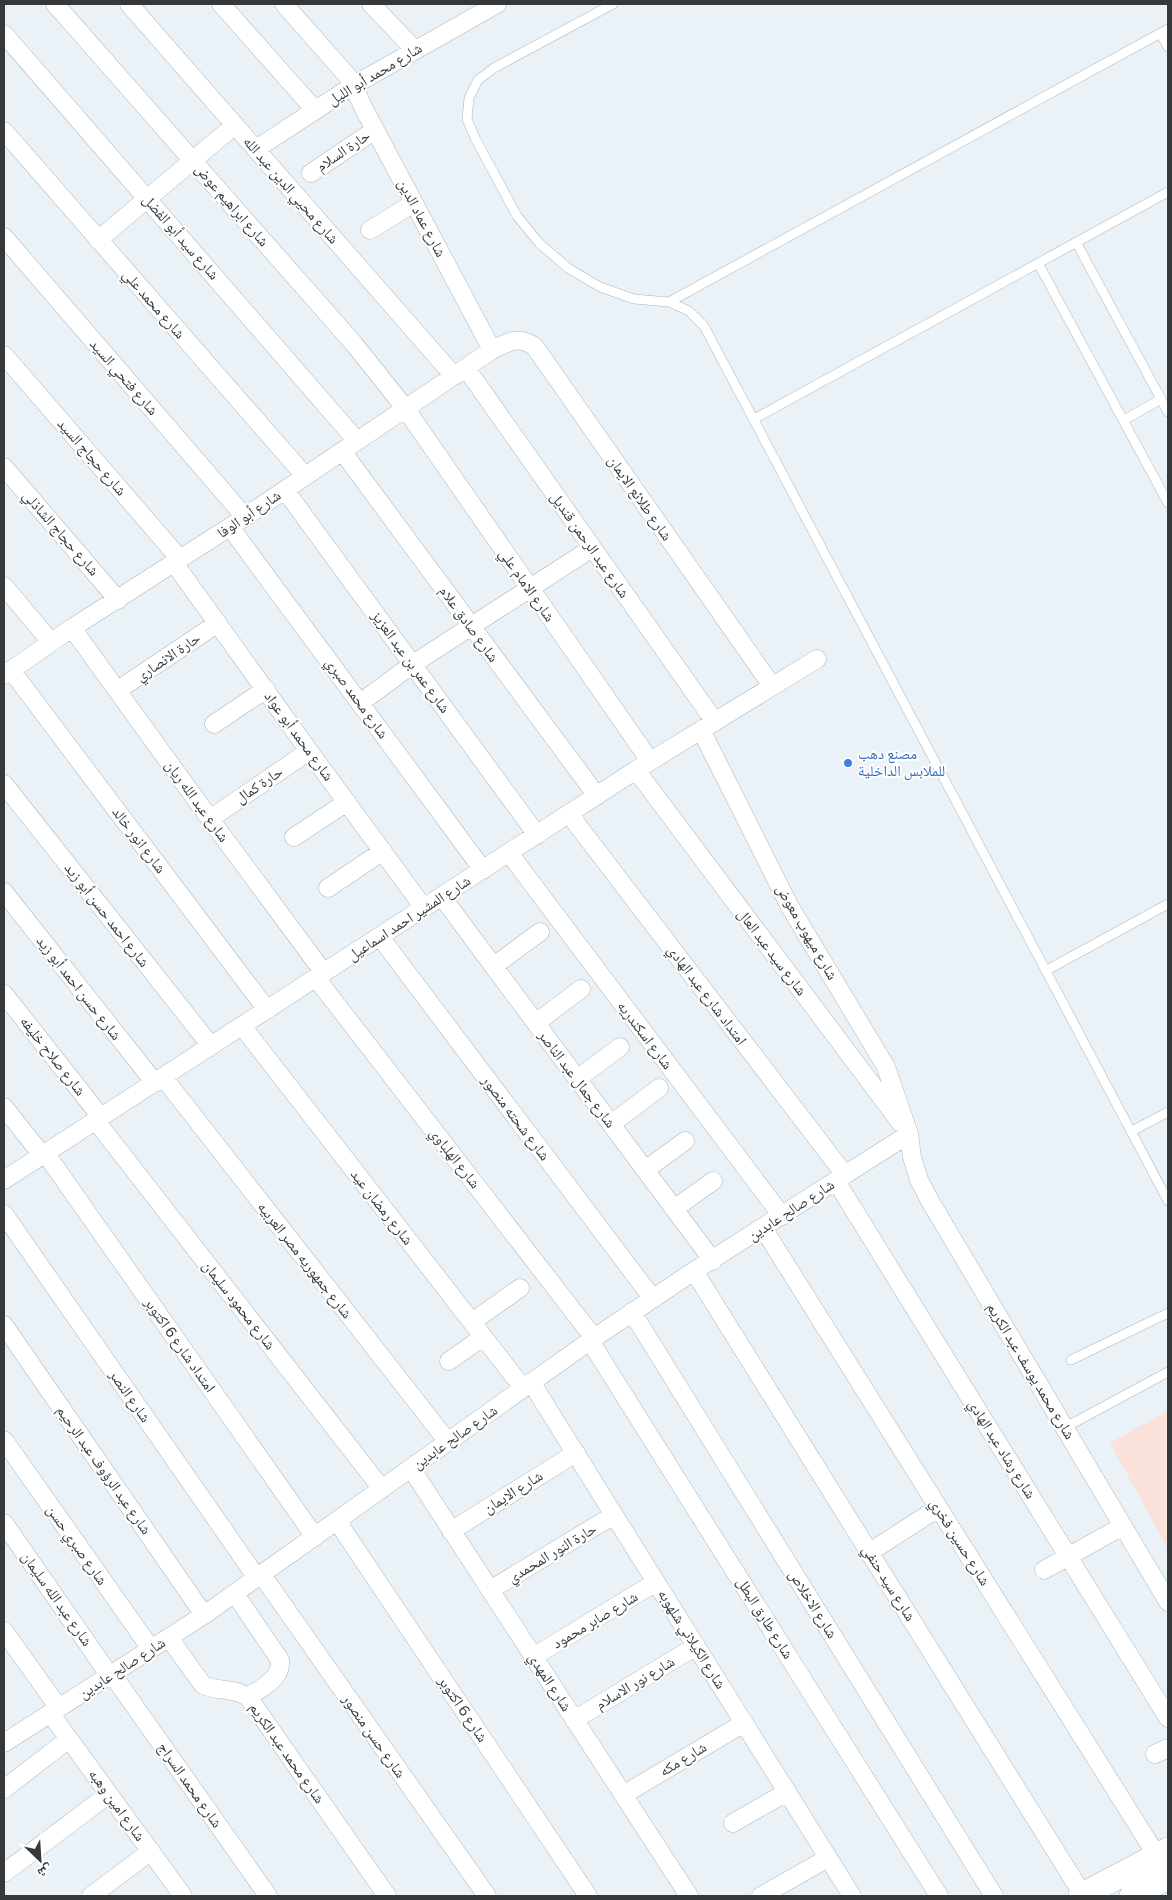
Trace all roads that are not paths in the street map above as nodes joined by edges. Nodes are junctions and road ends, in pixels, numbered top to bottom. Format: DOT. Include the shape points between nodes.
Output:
graph roads {
  1 [pos="55,4"];
  2 [pos="129,4"];
  3 [pos="220,4"];
  4 [pos="284,4"];
  5 [pos="372,4"];
  6 [pos="497,4"];
  7 [pos="613,4"];
  8 [pos="478,8"];
  9 [pos="1164,31"];
  10 [pos="4,34"];
  11 [pos="1168,47"];
  12 [pos="415,50"];
  13 [pos="354,84"];
  14 [pos="315,110"];
  15 [pos="235,125"];
  16 [pos="375,130"];
  17 [pos="4,131"];
  18 [pos="256,149"];
  19 [pos="192,160"];
  20 [pos="311,173"];
  21 [pos="1168,192"];
  22 [pos="147,197"];
  23 [pos="414,203"];
  24 [pos="370,230"];
  25 [pos="4,237"];
  26 [pos="98,240"];
  27 [pos="1076,242"];
  28 [pos="1038,263"];
  29 [pos="669,302"];
  30 [pos="492,350"];
  31 [pos="4,355"];
  32 [pos="460,372"];
  33 [pos="1161,399"];
  34 [pos="406,408"];
  35 [pos="1168,412"];
  36 [pos="754,419"];
  37 [pos="1124,420"];
  38 [pos="357,441"];
  39 [pos="342,451"];
  40 [pos="4,467"];
  41 [pos="305,476"];
  42 [pos="285,490"];
  43 [pos="1168,503"];
  44 [pos="245,517"];
  45 [pos="230,527"];
  46 [pos="592,548"];
  47 [pos="177,561"];
  48 [pos="4,586"];
  49 [pos="530,588"];
  50 [pos="118,600"];
  51 [pos="218,623"];
  52 [pos="472,626"];
  53 [pos="72,628"];
  54 [pos="51,642"];
  55 [pos="816,659"];
  56 [pos="413,664"];
  57 [pos="7,672"];
  58 [pos="772,686"];
  59 [pos="266,689"];
  60 [pos="118,690"];
  61 [pos="360,703"];
  62 [pos="214,724"];
  63 [pos="708,726"];
  64 [pos="309,752"];
  65 [pos="643,766"];
  66 [pos="4,784"];
  67 [pos="597,796"];
  68 [pos="347,802"];
  69 [pos="569,814"];
  70 [pos="210,819"];
  71 [pos="537,835"];
  72 [pos="294,837"];
  73 [pos="383,851"];
  74 [pos="509,853"];
  75 [pos="483,870"];
  76 [pos="328,888"];
  77 [pos="4,892"];
  78 [pos="442,896"];
  79 [pos="1168,904"];
  80 [pos="424,908"];
  81 [pos="540,932"];
  82 [pos="380,937"];
  83 [pos="494,966"];
  84 [pos="1046,970"];
  85 [pos="320,976"];
  86 [pos="581,989"];
  87 [pos="4,994"];
  88 [pos="267,1010"];
  89 [pos="536,1023"];
  90 [pos="242,1026"];
  91 [pos="211,1046"];
  92 [pos="620,1047"];
  93 [pos="577,1079"];
  94 [pos="159,1080"];
  95 [pos="659,1088"];
  96 [pos="4,1107"];
  97 [pos="1168,1112"];
  98 [pos="99,1119"];
  99 [pos="611,1124"];
  100 [pos="1132,1130"];
  101 [pos="909,1134"];
  102 [pos="685,1140"];
  103 [pos="44,1155"];
  104 [pos="645,1170"];
  105 [pos="840,1178"];
  106 [pos="4,1180"];
  107 [pos="713,1181"];
  108 [pos="1168,1201"];
  109 [pos="674,1209"];
  110 [pos="4,1214"];
  111 [pos="782,1216"];
  112 [pos="763,1228"];
  113 [pos="712,1260"];
  114 [pos="694,1271"];
  115 [pos="520,1288"];
  116 [pos="653,1299"];
  117 [pos="632,1312"];
  118 [pos="1168,1313"];
  119 [pos="472,1322"];
  120 [pos="4,1326"];
  121 [pos="483,1337"];
  122 [pos="592,1339"];
  123 [pos="1071,1360"];
  124 [pos="449,1361"];
  125 [pos="1168,1372"];
  126 [pos="528,1385"];
  127 [pos="1064,1428"];
  128 [pos="4,1440"];
  129 [pos="448,1442"];
  130 [pos="576,1454"];
  131 [pos="411,1468"];
  132 [pos="382,1489"];
  133 [pos="938,1508"];
  134 [pos="614,1515"];
  135 [pos="337,1521"];
  136 [pos="4,1523"];
  137 [pos="1123,1526"];
  138 [pos="451,1531"];
  139 [pos="315,1537"];
  140 [pos="870,1552"];
  141 [pos="1068,1556"];
  142 [pos="1044,1570"];
  143 [pos="259,1576"];
  144 [pos="656,1582"];
  145 [pos="490,1590"];
  146 [pos="235,1594"];
  147 [pos="1168,1602"];
  148 [pos="204,1615"];
  149 [pos="4,1631"];
  150 [pos="169,1638"];
  151 [pos="696,1646"];
  152 [pos="151,1650"];
  153 [pos="533,1657"];
  154 [pos="111,1675"];
  155 [pos="248,1697"];
  156 [pos="54,1711"];
  157 [pos="1168,1718"];
  158 [pos="574,1720"];
  159 [pos="744,1723"];
  160 [pos="69,1739"];
  161 [pos="4,1743"];
  162 [pos="4,1789"];
  163 [pos="786,1792"];
  164 [pos="109,1794"];
  165 [pos="623,1795"];
  166 [pos="732,1823"];
  167 [pos="150,1851"];
  168 [pos="828,1858"];
  169 [pos="1165,1861"];
  170 [pos="4,1874"];
  171 [pos="1143,1894"];
  172 [pos="91,1896"];
  173 [pos="183,1896"];
  174 [pos="268,1896"];
  175 [pos="387,1896"];
  176 [pos="487,1896"];
  177 [pos="588,1896"];
  178 [pos="689,1896"];
  179 [pos="761,1896"];
  180 [pos="852,1896"];
  181 [pos="939,1896"];
  182 [pos="994,1896"];
  183 [pos="1082,1896"];
  1 -- 19 [label="street, شارع ابراهيم عوض"];
  2 -- 15 [label="street, شارع محيي الدين عبد الله"];
  3 -- 14 [label="street"];
  4 -- 13 [label="street, شارع عماد الدين"];
  5 -- 12 [label="street"];
  6 -- 8 [label="street, شارع محمد أبو الليل"];
  7 -- 29 [label="lane" via="494,68 478,80 469,98 467,119 474,138 518,216 540,244 568,268 600,286 634,299"];
  8 -- 12 [label="street, شارع محمد أبو الليل"];
  9 -- 11 [label="lane"];
  9 -- 29 [label="lane"];
  10 -- 22 [label="street, شارع سيد أبو الفضل"];
  12 -- 13 [label="street, شارع محمد أبو الليل"];
  13 -- 14 [label="street, شارع محمد أبو الليل"];
  13 -- 16 [label="street, شارع عماد الدين"];
  14 -- 18 [label="street, شارع محمد أبو الليل"];
  15 -- 18 [label="street, شارع محيي الدين عبد الله"];
  15 -- 19 [label="street"];
  16 -- 20 [label="street, حارة السلام"];
  16 -- 23 [label="street, شارع عماد الدين"];
  17 -- 26 [label="street, شارع محمد علي"];
  18 -- 32 [label="street, شارع محيي الدين عبد الله"];
  19 -- 22 [label="street"];
  19 -- 34 [label="street, شارع ابراهيم عوض"];
  21 -- 27 [label="lane"];
  22 -- 26 [label="street"];
  22 -- 38 [label="street, شارع سيد أبو الفضل"];
  23 -- 24 [label="street"];
  23 -- 30 [label="street, شارع عماد الدين"];
  25 -- 44 [label="street, شارع فتحي السيد"];
  26 -- 41 [label="street, شارع محمد علي"];
  27 -- 28 [label="lane"];
  27 -- 33 [label="lane"];
  28 -- 36 [label="lane"];
  28 -- 37 [label="lane"];
  29 -- 36 [label="lane" via="689,311 704,326"];
  30 -- 32 [label="street, شارع أبو الوفا"];
  30 -- 58 [label="street, شارع طلائع الايمان" via="519,340 535,347"];
  31 -- 47 [label="street, شارع حجاج السيد"];
  32 -- 34 [label="street, شارع أبو الوفا"];
  32 -- 46 [label="street, شارع عبد الرحمن قنديل"];
  33 -- 35 [label="lane"];
  33 -- 37 [label="lane"];
  34 -- 38 [label="street, شارع أبو الوفا"];
  34 -- 49 [label="street, شارع الامام علي"];
  36 -- 84 [label="lane"];
  37 -- 43 [label="lane"];
  38 -- 39 [label="street, شارع أبو الوفا"];
  39 -- 41 [label="street, شارع أبو الوفا"];
  39 -- 52 [label="street, شارع صادق علام"];
  40 -- 50 [label="street, شارع حجاج الشاذلي"];
  41 -- 42 [label="street, شارع أبو الوفا"];
  42 -- 44 [label="street, شارع أبو الوفا"];
  42 -- 56 [label="street, شارع عمر بن عبد العزيز"];
  44 -- 45 [label="street, شارع أبو الوفا"];
  45 -- 47 [label="street, شارع أبو الوفا"];
  45 -- 61 [label="street, شارع محمد صبري"];
  46 -- 49 [label="street"];
  46 -- 63 [label="street, شارع عبد الرحمن قنديل"];
  47 -- 50 [label="street, شارع أبو الوفا"];
  47 -- 51 [label="street, شارع محمد أبو عواد"];
  48 -- 54 [label="street"];
  49 -- 52 [label="street"];
  49 -- 65 [label="street, شارع الامام علي"];
  50 -- 53 [label="street, شارع أبو الوفا"];
  51 -- 59 [label="street, شارع محمد أبو عواد"];
  51 -- 60 [label="street, حارة الانصاري"];
  52 -- 56 [label="street"];
  52 -- 67 [label="street, شارع صادق علام"];
  53 -- 54 [label="street, شارع أبو الوفا"];
  53 -- 60 [label="street, شارع عبد الله ريان"];
  54 -- 57 [label="street, شارع أبو الوفا"];
  55 -- 58 [label="street, شارع المشير احمد اسماعيل"];
  56 -- 61 [label="street"];
  56 -- 71 [label="street, شارع عمر بن عبد العزيز"];
  57 -- 88 [label="street, شارع انور خالد"];
  58 -- 63 [label="street, شارع المشير احمد اسماعيل"];
  59 -- 62 [label="street"];
  59 -- 64 [label="street, شارع محمد أبو عواد"];
  60 -- 70 [label="street, شارع عبد الله ريان"];
  61 -- 75 [label="street, شارع محمد صبري"];
  63 -- 65 [label="street, شارع المشير احمد اسماعيل"];
  63 -- 101 [label="street, شارع ميهوب معوض" via="790,906 886,1067"];
  64 -- 68 [label="street, شارع محمد أبو عواد"];
  64 -- 70 [label="street, حارة كمال"];
  65 -- 67 [label="street, شارع المشير احمد اسماعيل"];
  65 -- 101 [label="street, شارع سيد عبد العال"];
  66 -- 91 [label="street, شارع احمد حسن أبو زيد"];
  67 -- 69 [label="street, شارع المشير احمد اسماعيل"];
  68 -- 72 [label="street"];
  68 -- 73 [label="street, شارع محمد أبو عواد"];
  69 -- 71 [label="street, شارع المشير احمد اسماعيل"];
  69 -- 105 [label="street, امتداد شارع عبد الهادي"];
  70 -- 85 [label="street, شارع عبد الله ريان"];
  71 -- 74 [label="street, شارع المشير احمد اسماعيل"];
  73 -- 76 [label="street"];
  73 -- 80 [label="street, شارع محمد أبو عواد"];
  74 -- 75 [label="street, شارع المشير احمد اسماعيل"];
  74 -- 111 [label="street, شارع اسكندريه"];
  75 -- 78 [label="street, شارع المشير احمد اسماعيل"];
  77 -- 94 [label="street, شارع حسن احمد أبو زيد"];
  78 -- 80 [label="street, شارع المشير احمد اسماعيل"];
  78 -- 83 [label="street, شارع جمال عبد الناصر"];
  79 -- 84 [label="lane"];
  80 -- 82 [label="street, شارع المشير احمد اسماعيل"];
  81 -- 83 [label="street"];
  82 -- 85 [label="street, شارع المشير احمد اسماعيل"];
  82 -- 116 [label="street, شارع شحته منصور"];
  83 -- 89 [label="street, شارع جمال عبد الناصر"];
  84 -- 100 [label="lane"];
  85 -- 88 [label="street, شارع المشير احمد اسماعيل"];
  85 -- 122 [label="street, شارع الهلباوي"];
  86 -- 89 [label="street"];
  87 -- 98 [label="street, شارع صلاح خليفه"];
  88 -- 90 [label="street, شارع المشير احمد اسماعيل"];
  89 -- 93 [label="street, شارع جمال عبد الناصر"];
  90 -- 91 [label="street, شارع المشير احمد اسماعيل"];
  90 -- 119 [label="street, شارع رمضان عيد"];
  91 -- 94 [label="street, شارع المشير احمد اسماعيل"];
  92 -- 93 [label="street"];
  93 -- 99 [label="street, شارع جمال عبد الناصر"];
  94 -- 98 [label="street, شارع المشير احمد اسماعيل"];
  94 -- 129 [label="street, شارع جمهوريه مصر العربيه"];
  95 -- 99 [label="street"];
  96 -- 103 [label="street, امتداد شارع 6 اكتوبر"];
  97 -- 100 [label="lane"];
  98 -- 103 [label="street, شارع المشير احمد اسماعيل"];
  98 -- 132 [label="street, شارع محمود سليمان"];
  99 -- 104 [label="street, شارع جمال عبد الناصر"];
  100 -- 108 [label="lane"];
  101 -- 105 [label="street, شارع صالح عابدين"];
  101 -- 127 [label="street, شارع محمد يوسف عبد الكريم" via="919,1180"];
  102 -- 104 [label="street"];
  103 -- 106 [label="street, شارع المشير احمد اسماعيل"];
  103 -- 139 [label="street, امتداد شارع 6 اكتوبر"];
  104 -- 109 [label="street, شارع جمال عبد الناصر"];
  105 -- 111 [label="street, شارع صالح عابدين"];
  105 -- 141 [label="street, شارع رشاد عبد الهادي"];
  107 -- 109 [label="street"];
  109 -- 113 [label="street, شارع جمال عبد الناصر"];
  110 -- 143 [label="street, شارع النصر"];
  111 -- 112 [label="street, شارع صالح عابدين"];
  112 -- 113 [label="street, شارع صالح عابدين"];
  112 -- 133 [label="street, شارع حسين فخري"];
  113 -- 114 [label="street, شارع صالح عابدين"];
  114 -- 116 [label="street, شارع صالح عابدين"];
  114 -- 140 [label="street, شارع سيد حنفي"];
  115 -- 119 [label="street"];
  116 -- 117 [label="street, شارع صالح عابدين"];
  117 -- 122 [label="street, شارع صالح عابدين"];
  117 -- 182 [label="street, شارع الاخلاص"];
  118 -- 123 [label="lane"];
  119 -- 121 [label="street, شارع رمضان عيد"];
  120 -- 148 [label="street, شارع عبد الرؤوف عبد الرحيم"];
  121 -- 124 [label="street"];
  121 -- 126 [label="street, شارع رمضان عيد"];
  122 -- 126 [label="street, شارع صالح عابدين"];
  122 -- 181 [label="street, شارع طارق البطل"];
  125 -- 127 [label="lane"];
  126 -- 129 [label="street, شارع صالح عابدين"];
  126 -- 130 [label="street, شارع الكيلاني شلهوبه"];
  127 -- 137 [label="street, شارع محمد يوسف عبد الكريم"];
  128 -- 152 [label="street, شارع صبري حسن"];
  129 -- 131 [label="street, شارع صالح عابدين"];
  130 -- 134 [label="street, شارع الكيلاني شلهوبه"];
  130 -- 138 [label="street, شارع الايمان"];
  131 -- 132 [label="street, شارع صالح عابدين"];
  131 -- 138 [label="street, شارع المهدي"];
  132 -- 135 [label="street, شارع صالح عابدين"];
  133 -- 140 [label="street"];
  133 -- 169 [label="street, شارع حسين فخري"];
  134 -- 144 [label="street, شارع الكيلاني شلهوبه"];
  134 -- 145 [label="street, حارة النور المحمدي"];
  135 -- 139 [label="street, شارع صالح عابدين"];
  135 -- 177 [label="street, شارع 6 اكتوبر"];
  136 -- 154 [label="street, شارع عبد الله سليمان"];
  137 -- 141 [label="street"];
  137 -- 147 [label="street, شارع محمد يوسف عبد الكريم"];
  138 -- 145 [label="street, شارع المهدي"];
  139 -- 143 [label="street, شارع صالح عابدين"];
  140 -- 183 [label="street, شارع سيد حنفي"];
  141 -- 142 [label="street"];
  141 -- 157 [label="street, شارع رشاد عبد الهادي"];
  143 -- 146 [label="street, شارع صالح عابدين"];
  143 -- 176 [label="street, شارع حسن منصور"];
  144 -- 151 [label="street, شارع الكيلاني شلهوبه"];
  144 -- 153 [label="street, شارع صابر محمود"];
  145 -- 153 [label="street, شارع المهدي"];
  146 -- 148 [label="street, شارع صالح عابدين"];
  146 -- 155 [label="street" via="280,1660 281,1667 278,1674"];
  148 -- 150 [label="street, شارع صالح عابدين"];
  149 -- 156 [label="street, شارع امين وهبه"];
  150 -- 152 [label="street, شارع صالح عابدين"];
  150 -- 155 [label="street, شارع محمد عبد الكريم" via="203,1685 212,1689 231,1689"];
  151 -- 158 [label="street, شارع نور الاسلام"];
  151 -- 159 [label="street, شارع الكيلاني شلهوبه"];
  152 -- 154 [label="street, شارع صالح عابدين"];
  153 -- 158 [label="street, شارع المهدي"];
  154 -- 156 [label="street, شارع صالح عابدين"];
  154 -- 174 [label="street, شارع محمد السراج"];
  155 -- 175 [label="street, شارع محمد عبد الكريم"];
  156 -- 160 [label="street, شارع امين وهبه"];
  156 -- 161 [label="street, شارع صالح عابدين"];
  158 -- 165 [label="street, شارع المهدي"];
  159 -- 163 [label="street, شارع الكيلاني شلهوبه"];
  159 -- 165 [label="street, شارع مكه"];
  160 -- 162 [label="street"];
  160 -- 164 [label="street, شارع امين وهبه"];
  163 -- 166 [label="street"];
  163 -- 168 [label="street, شارع الكيلاني شلهوبه"];
  164 -- 167 [label="street, شارع امين وهبه"];
  164 -- 170 [label="street"];
  165 -- 178 [label="street, شارع المهدي"];
  167 -- 172 [label="street"];
  167 -- 173 [label="street, شارع امين وهبه"];
  168 -- 179 [label="street"];
  168 -- 180 [label="street, شارع الكيلاني شلهوبه"];
  169 -- 171 [label="street"];
  169 -- 183 [label="street"];
}
